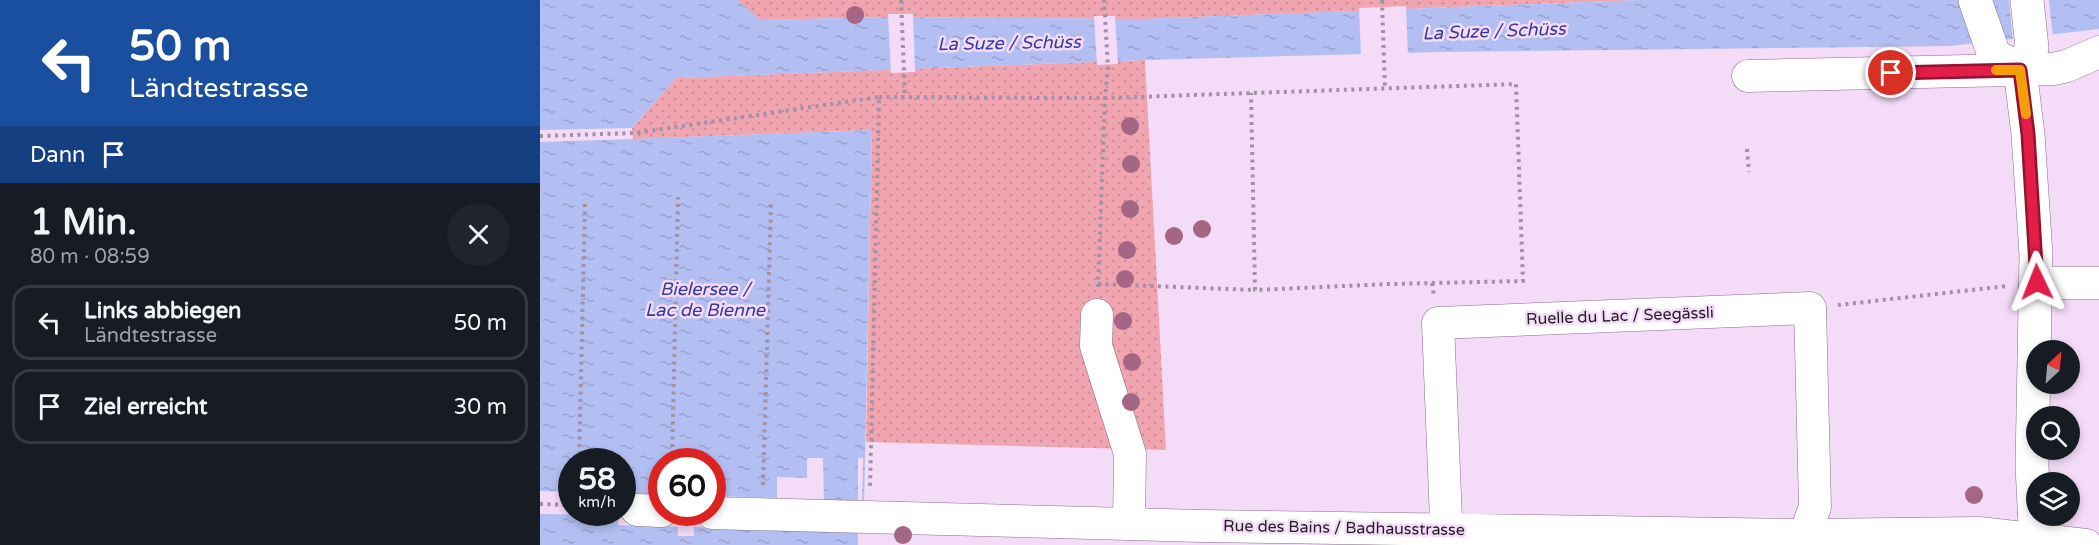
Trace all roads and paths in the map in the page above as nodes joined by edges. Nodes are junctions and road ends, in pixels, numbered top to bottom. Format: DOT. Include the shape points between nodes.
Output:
graph roads {
  1 [pos="901,0"];
  2 [pos="1104,0"];
  3 [pos="1382,0"];
  4 [pos="1975,0"];
  5 [pos="2027,0"];
  6 [pos="2099,52"];
  7 [pos="2026,56"];
  8 [pos="1748,76"];
  9 [pos="1385,90"];
  10 [pos="1251,93"];
  11 [pos="905,96"];
  12 [pos="879,97"];
  13 [pos="1105,98"];
  14 [pos="540,136"];
  15 [pos="1748,149"];
  16 [pos="1749,171"];
  17 [pos="678,198"];
  18 [pos="585,204"];
  19 [pos="771,204"];
  20 [pos="2099,283"];
  21 [pos="1098,284"];
  22 [pos="2022,284"];
  23 [pos="1255,291"];
  24 [pos="1810,308"];
  25 [pos="1097,315"];
  26 [pos="579,448"];
  27 [pos="672,448"];
  28 [pos="763,486"];
  29 [pos="540,504"];
  30 [pos="558,505"];
  31 [pos="726,513"];
  32 [pos="869,518"];
  33 [pos="1129,524"];
  34 [pos="1178,535"];
  35 [pos="1446,538"];
  36 [pos="1803,540"];
  37 [pos="2036,542"];
  38 [pos="2086,545"];
  1 -- 11 [label="path"];
  2 -- 13 [label="path" via="1108,67"];
  3 -- 9 [label="path"];
  4 -- 7 [label="main road" via="1994,55"];
  5 -- 7 [label="main road"];
  6 -- 7 [label="street" via="2053,69"];
  7 -- 8 [label="street"];
  7 -- 22 [label="main road" via="2028,134"];
  9 -- 10 [label="path"];
  9 -- 23 [label="path" via="1516,84 1523,281"];
  10 -- 13 [label="path"];
  10 -- 23 [label="path"];
  11 -- 12 [label="path"];
  11 -- 13 [label="path"];
  12 -- 14 [label="path" via="635,133"];
  12 -- 32 [label="path"];
  13 -- 21 [label="path"];
  15 -- 16 [label="path"];
  17 -- 27 [label="path"];
  18 -- 26 [label="path"];
  19 -- 28 [label="path"];
  20 -- 22 [label="street"];
  21 -- 23 [label="path"];
  21 -- 25 [label="path"];
  22 -- 24 [label="path"];
  22 -- 37 [label="main road"];
  24 -- 35 [label="street, Ruelle du Lac / Seegässli" via="1438,323"];
  24 -- 36 [label="street" via="1815,507"];
  25 -- 33 [label="street" via="1096,346 1130,454"];
  29 -- 30 [label="path"];
  31 -- 32 [label="street, Rue des Bains / Badhausstrasse"];
  32 -- 33 [label="street, Rue des Bains / Badhausstrasse"];
  33 -- 34 [label="street, Rue des Bains / Badhausstrasse"];
  34 -- 35 [label="street, Rue des Bains / Badhausstrasse"];
  35 -- 36 [label="street, Rue des Bains / Badhausstrasse"];
  36 -- 37 [label="street, Rue des Bains / Badhausstrasse" via="1979,533"];
  37 -- 38 [label="street, Rue des Bains / Badhausstrasse"];
}
